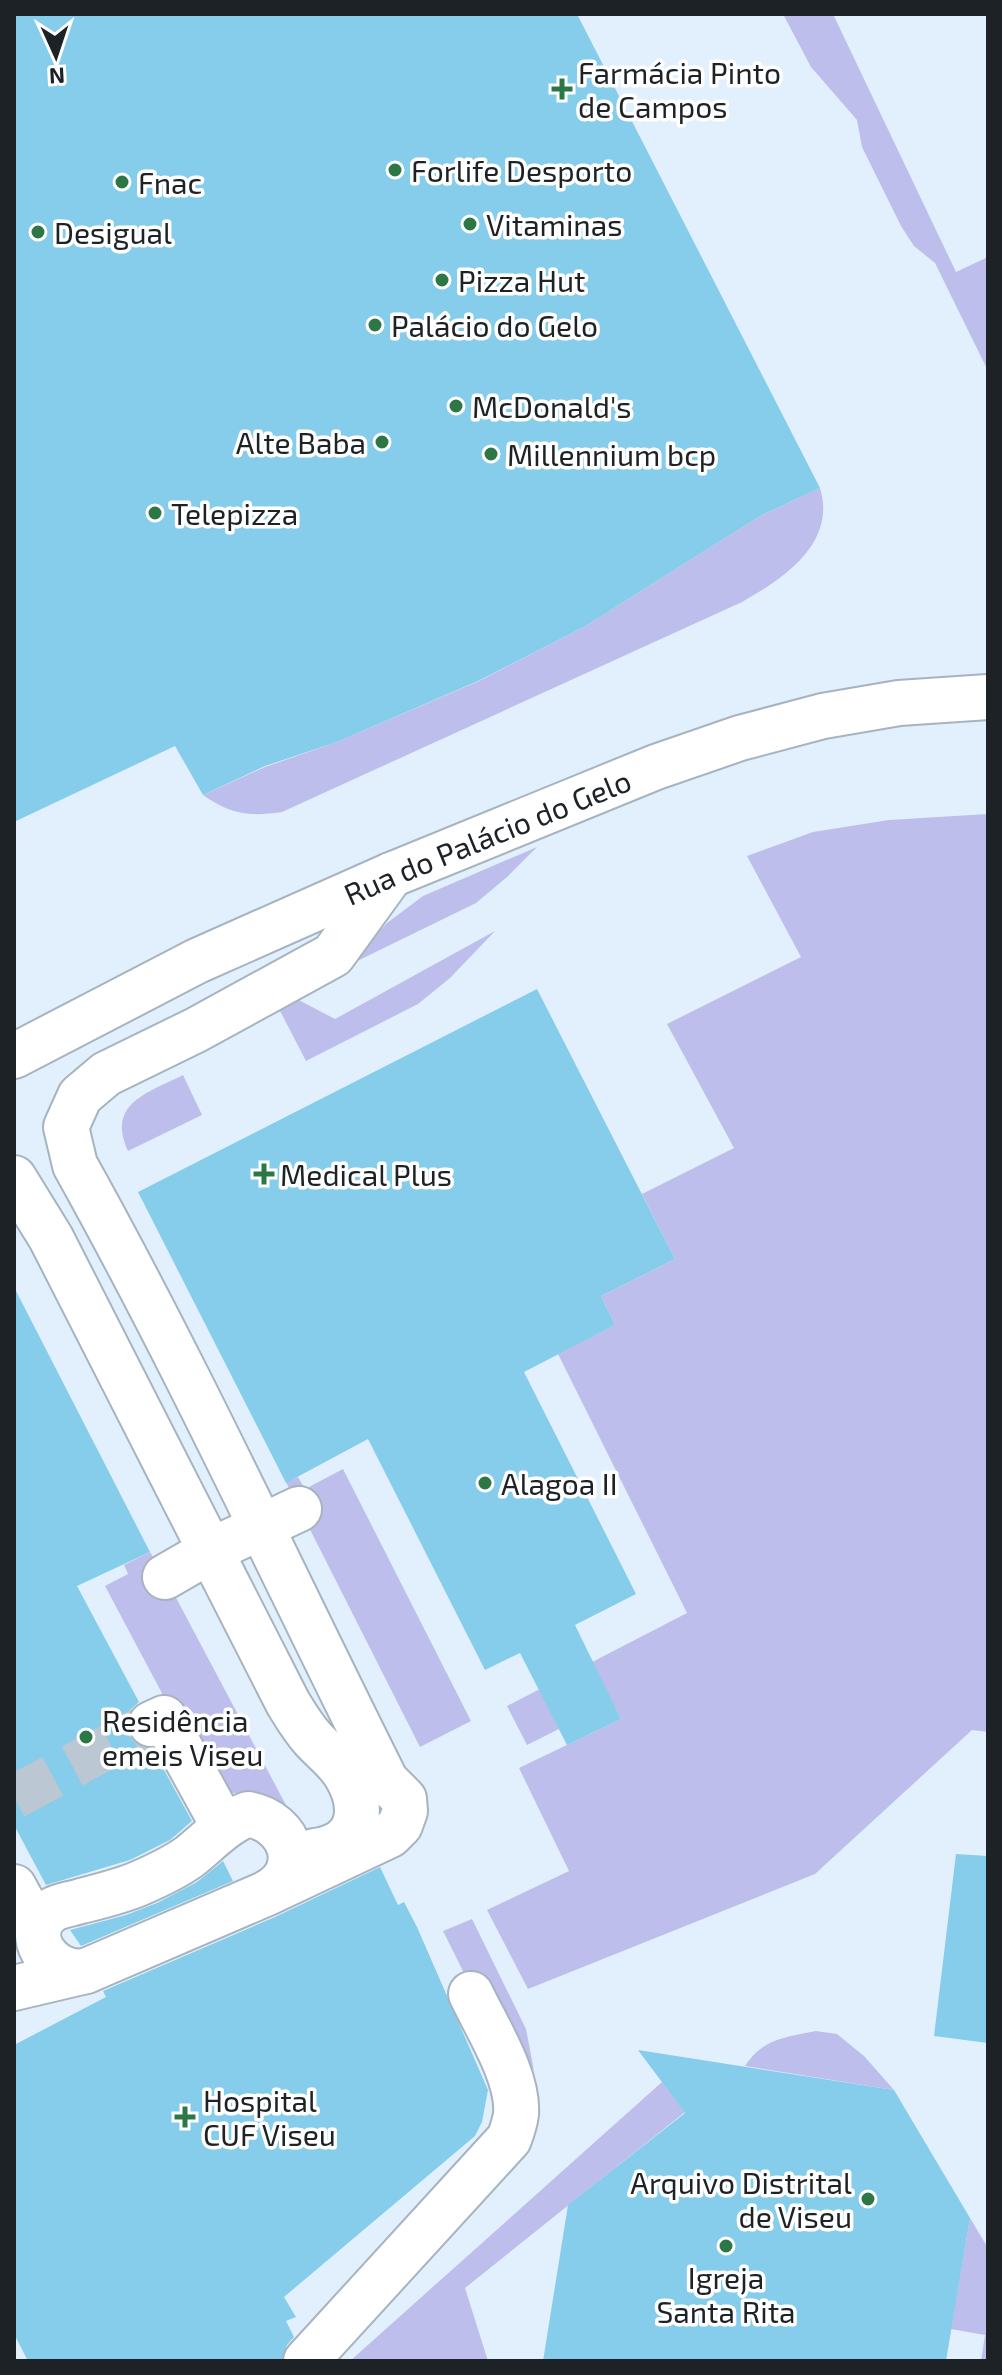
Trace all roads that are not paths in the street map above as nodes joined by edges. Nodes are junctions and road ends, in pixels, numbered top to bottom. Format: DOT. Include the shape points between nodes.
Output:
graph roads {
  1 [pos="988,697"];
  2 [pos="391,875"];
  3 [pos="14,1056"];
  4 [pos="21,1202"];
  5 [pos="280,1518"];
  6 [pos="210,1551"];
  7 [pos="165,1577"];
  8 [pos="151,1724"];
  9 [pos="224,1827"];
  10 [pos="290,1849"];
  11 [pos="14,1887"];
  12 [pos="265,1894"];
  13 [pos="33,1929"];
  14 [pos="86,1971"];
  15 [pos="14,1988"];
  16 [pos="471,1994"];
  17 [pos="306,2361"];
  1 -- 2 [label="street, Rua do Palácio do Gelo" via="899,703 740,738"];
  2 -- 3 [label="street, Rua do Palácio do Gelo" via="197,961"];
  2 -- 5 [label="street" via="333,955 106,1074 80,1096 66,1127 75,1165 212,1425"];
  4 -- 6 [label="street" via="59,1252"];
  5 -- 6 [label="street"];
  5 -- 12 [label="street" via="386,1781 404,1799 405,1811 390,1835"];
  6 -- 7 [label="street"];
  6 -- 10 [label="street" via="288,1703 347,1777 354,1796 356,1820 346,1840 326,1849"];
  8 -- 9 [label="street" via="164,1718"];
  9 -- 10 [label="street" via="248,1814 257,1815 280,1830"];
  9 -- 13 [label="street" via="186,1859"];
  10 -- 12 [label="street" via="292,1860 283,1881"];
  11 -- 13 [label="street"];
  12 -- 14 [label="street"];
  13 -- 14 [label="street" via="41,1923 39,1940 46,1958 67,1972"];
  14 -- 15 [label="street"];
  16 -- 17 [label="street" via="516,2097 509,2139"];
}
